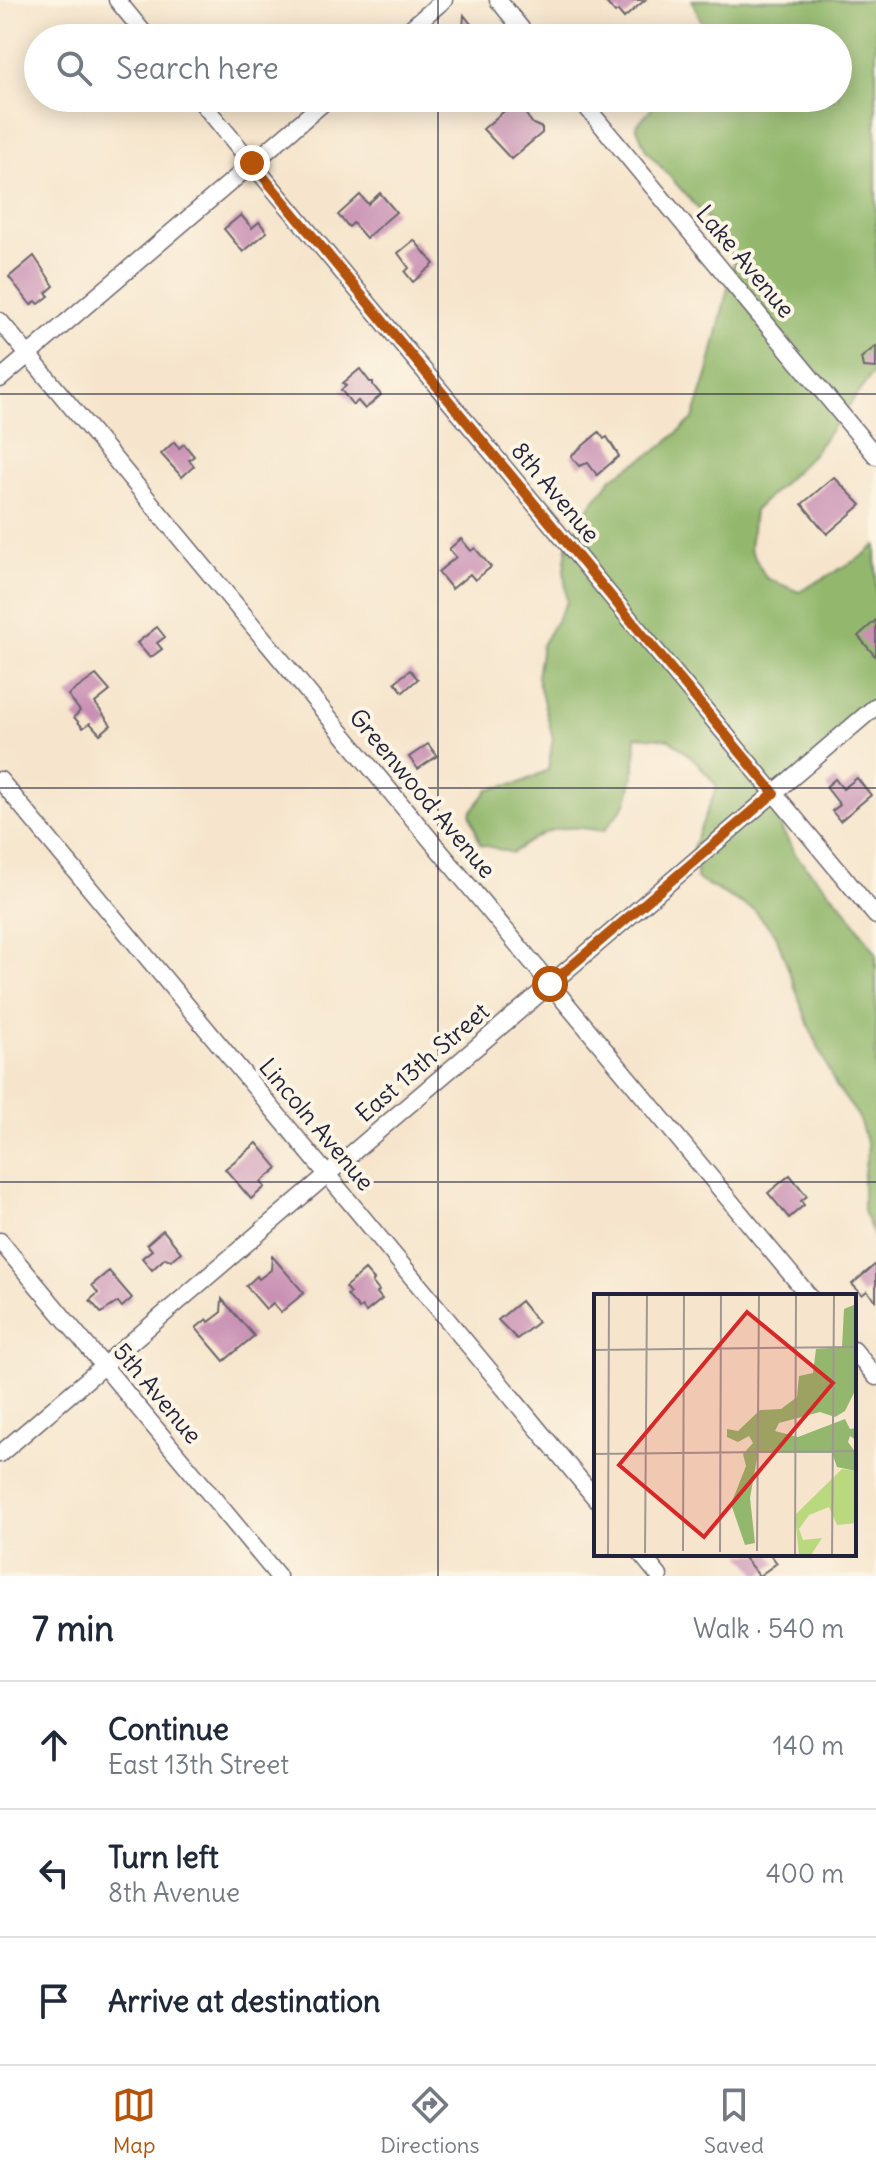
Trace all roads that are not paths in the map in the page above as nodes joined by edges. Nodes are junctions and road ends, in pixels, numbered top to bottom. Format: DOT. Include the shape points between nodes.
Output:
graph roads {
  1 [pos="117,0"];
  2 [pos="444,0"];
  3 [pos="498,0"];
  4 [pos="137,24"];
  5 [pos="416,24"];
  6 [pos="518,24"];
  7 [pos="210,112"];
  8 [pos="312,112"];
  9 [pos="591,112"];
  10 [pos="252,163"];
  11 [pos="0,321"];
  12 [pos="28,355"];
  13 [pos="0,379"];
  14 [pos="876,456"];
  15 [pos="876,706"];
  16 [pos="0,780"];
  17 [pos="774,793"];
  18 [pos="876,916"];
  19 [pos="550,984"];
  20 [pos="327,1175"];
  21 [pos="0,1241"];
  22 [pos="807,1294"];
  23 [pos="856,1352"];
  24 [pos="104,1366"];
  25 [pos="876,1377"];
  26 [pos="0,1454"];
  27 [pos="594,1497"];
  28 [pos="643,1556"];
  29 [pos="278,1576"];
  30 [pos="659,1576"];
  1 -- 4 [label="street"];
  2 -- 5 [label="street"];
  3 -- 6 [label="street"];
  7 -- 10 [label="street, 8th Avenue"];
  8 -- 10 [label="street"];
  9 -- 14 [label="street, Lake Avenue"];
  10 -- 12 [label="street"];
  10 -- 17 [label="street, 8th Avenue"];
  11 -- 12 [label="street, Greenwood Avenue"];
  12 -- 13 [label="street"];
  12 -- 19 [label="street, Greenwood Avenue"];
  15 -- 17 [label="street, East 13th Street"];
  16 -- 20 [label="street, Lincoln Avenue"];
  17 -- 18 [label="street, 8th Avenue"];
  17 -- 19 [label="street, East 13th Street"];
  19 -- 20 [label="street, East 13th Street"];
  19 -- 22 [label="street, Greenwood Avenue"];
  20 -- 24 [label="street, East 13th Street"];
  20 -- 27 [label="street, Lincoln Avenue"];
  21 -- 24 [label="street, 5th Avenue"];
  23 -- 25 [label="street"];
  24 -- 26 [label="street, East 13th Street"];
  24 -- 29 [label="street, 5th Avenue"];
  28 -- 30 [label="street"];
}
